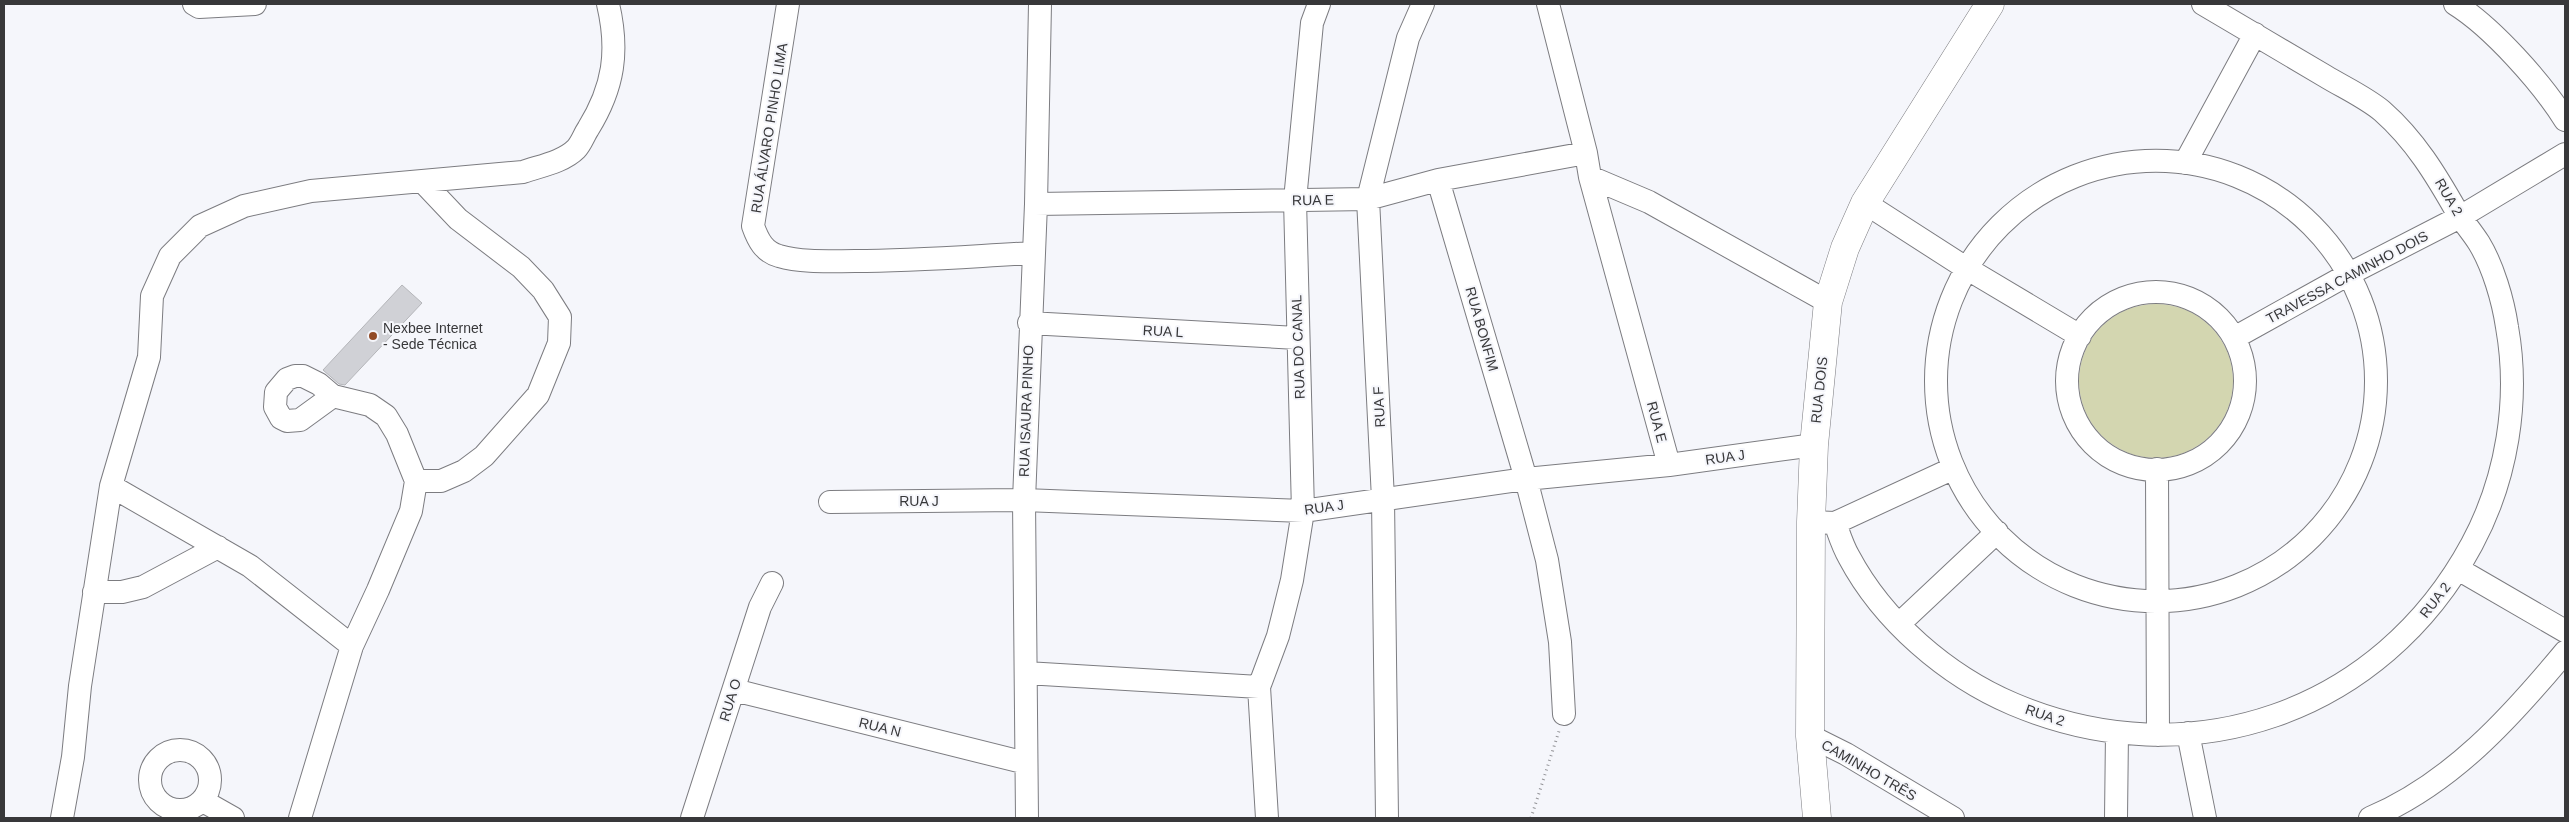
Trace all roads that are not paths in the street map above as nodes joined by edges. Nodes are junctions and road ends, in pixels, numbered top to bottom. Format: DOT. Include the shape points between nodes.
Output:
graph roads {
  1 [pos="194,4"];
  2 [pos="255,4"];
  3 [pos="608,4"];
  4 [pos="788,4"];
  5 [pos="1040,4"];
  6 [pos="1319,4"];
  7 [pos="1422,4"];
  8 [pos="1548,4"];
  9 [pos="1990,4"];
  10 [pos="2203,4"];
  11 [pos="2455,4"];
  12 [pos="2255,34"];
  13 [pos="2565,120"];
  14 [pos="1586,153"];
  15 [pos="2565,154"];
  16 [pos="2185,163"];
  17 [pos="1590,177"];
  18 [pos="1438,180"];
  19 [pos="423,182"];
  20 [pos="1368,199"];
  21 [pos="1295,200"];
  22 [pos="1865,203"];
  23 [pos="1036,204"];
  24 [pos="2460,217"];
  25 [pos="1034,253"];
  26 [pos="1966,268"];
  27 [pos="2349,274"];
  28 [pos="1828,302"];
  29 [pos="1029,323"];
  30 [pos="2080,336"];
  31 [pos="1297,338"];
  32 [pos="2234,338"];
  33 [pos="334,396"];
  34 [pos="1814,445"];
  35 [pos="1669,465"];
  36 [pos="1954,468"];
  37 [pos="2157,470"];
  38 [pos="1526,478"];
  39 [pos="416,481"];
  40 [pos="111,486"];
  41 [pos="1383,499"];
  42 [pos="1024,500"];
  43 [pos="830,502"];
  44 [pos="1303,511"];
  45 [pos="1823,522"];
  46 [pos="182,526"];
  47 [pos="1997,532"];
  48 [pos="218,547"];
  49 [pos="183,567"];
  50 [pos="2458,569"];
  51 [pos="772,583"];
  52 [pos="94,592"];
  53 [pos="2158,601"];
  54 [pos="1899,624"];
  55 [pos="2565,631"];
  56 [pos="352,646"];
  57 [pos="2565,652"];
  58 [pos="1026,673"];
  59 [pos="1259,687"];
  60 [pos="734,690"];
  61 [pos="1564,714"];
  62 [pos="2117,733"];
  63 [pos="2188,733"];
  64 [pos="2158,735"];
  65 [pos="1810,736"];
  66 [pos="1026,764"];
  67 [pos="203,801"];
  68 [pos="62,818"];
  69 [pos="233,818"];
  70 [pos="300,818"];
  71 [pos="692,818"];
  72 [pos="1026,818"];
  73 [pos="1267,818"];
  74 [pos="1387,818"];
  75 [pos="1817,818"];
  76 [pos="1953,818"];
  77 [pos="2116,818"];
  78 [pos="2206,818"];
  79 [pos="2370,818"];
  1 -- 2 [label="street" via="199,7"];
  3 -- 19 [label="street" via="615,53 610,80 594,119 576,149 554,162 523,172"];
  4 -- 25 [label="street, RUA ÁLVARO PINHO LIMA" via="753,226 759,241 768,251 817,261"];
  5 -- 23 [label="street, RUA ISAURA PINHO"];
  6 -- 21 [label="street, RUA DO CANAL" via="1312,23"];
  7 -- 20 [label="street, RUA F" via="1408,38"];
  8 -- 14 [label="street, RUA E"];
  9 -- 22 [label="street, RUA DOIS"];
  10 -- 12 [label="street, RUA 2"];
  11 -- 13 [label="street" via="2508,50 2551,97"];
  12 -- 16 [label="street"];
  12 -- 24 [label="street, RUA 2" via="2380,109 2413,143 2437,176"];
  14 -- 17 [label="street, RUA E"];
  14 -- 18 [label="street, RUA E"];
  15 -- 24 [label="street, TRAVESSA CAMINHO DOIS"];
  16 -- 26 [label="street" via="2159,161 2108,166 2060,182 2016,210 1988,236"];
  16 -- 27 [label="street" via="2234,175 2280,199 2319,232"];
  17 -- 28 [label="street" via="1649,202"];
  17 -- 35 [label="street, RUA E"];
  18 -- 20 [label="street, RUA E"];
  18 -- 38 [label="street, RUA BONFIM"];
  19 -- 39 [label="street" via="458,219 521,267 543,290 560,317 559,343 538,395 484,456 464,471 441,481"];
  19 -- 40 [label="street" via="311,191 244,206 200,226 170,256 152,296 149,357"];
  20 -- 21 [label="street, RUA E"];
  20 -- 41 [label="street, RUA F"];
  21 -- 23 [label="street, RUA E"];
  21 -- 31 [label="street, RUA DO CANAL"];
  22 -- 26 [label="street"];
  22 -- 28 [label="street, RUA DOIS" via="1845,248"];
  23 -- 25 [label="street, RUA ISAURA PINHO"];
  24 -- 27 [label="street, TRAVESSA CAMINHO DOIS"];
  24 -- 50 [label="street, RUA 2" via="2480,245 2496,284 2507,325 2512,374 2508,431 2496,487 2482,525"];
  25 -- 29 [label="street, RUA ISAURA PINHO"];
  26 -- 30 [label="street"];
  26 -- 36 [label="street" via="1945,316 1936,366 1939,418"];
  27 -- 32 [label="street, TRAVESSA CAMINHO DOIS"];
  27 -- 53 [label="street" via="2368,321 2375,354 2377,397 2368,447 2347,493 2333,514 2304,545 2256,578 2208,595"];
  28 -- 34 [label="street, RUA DOIS"];
  29 -- 31 [label="street, RUA L"];
  29 -- 42 [label="street, RUA ISAURA PINHO"];
  30 -- 32 [label="street" via="2092,319 2108,306 2137,294 2158,292 2197,302 2222,321"];
  30 -- 37 [label="street" via="2071,355 2068,380 2071,406 2080,425 2092,442 2113,458 2136,467"];
  31 -- 44 [label="street, RUA DO CANAL"];
  32 -- 37 [label="street" via="2242,357 2245,377 2244,397 2233,426 2205,455 2177,467"];
  33 -- 39 [label="street" via="370,405 386,416"];
  34 -- 35 [label="street, RUA J"];
  34 -- 45 [label="street, RUA DOIS"];
  35 -- 38 [label="street, RUA J"];
  36 -- 45 [label="street"];
  36 -- 47 [label="street" via="1975,505"];
  37 -- 53 [label="street"];
  38 -- 41 [label="street, RUA J"];
  38 -- 61 [label="street, RUA BONFIM" via="1549,569 1560,642"];
  39 -- 56 [label="street" via="410,512"];
  40 -- 46 [label="street"];
  40 -- 52 [label="street"];
  41 -- 44 [label="street, RUA J"];
  41 -- 74 [label="street, RUA F"];
  42 -- 43 [label="street, RUA J"];
  42 -- 44 [label="street, RUA J"];
  42 -- 58 [label="street, RUA ISAURA PINHO"];
  44 -- 59 [label="street, RUA DO CANAL" via="1283,618"];
  45 -- 54 [label="street, RUA 2" via="1872,593"];
  45 -- 65 [label="street, RUA DOIS"];
  46 -- 48 [label="street"];
  46 -- 49 [label="street"];
  47 -- 53 [label="street" via="2016,550 2059,578 2107,595"];
  47 -- 54 [label="street"];
  48 -- 49 [label="street"];
  48 -- 56 [label="street" via="260,573"];
  49 -- 52 [label="street" via="143,587 122,592"];
  50 -- 55 [label="street"];
  50 -- 63 [label="street, RUA 2" via="2441,596 2414,627 2351,678 2278,714 2239,726"];
  51 -- 60 [label="street, RUA O" via="760,607"];
  52 -- 68 [label="street"];
  53 -- 64 [label="street"];
  54 -- 62 [label="street, RUA 2" via="1964,678 2000,698 2077,726"];
  56 -- 70 [label="street"];
  57 -- 79 [label="street" via="2510,718 2469,756 2424,788"];
  58 -- 59 [label="street"];
  58 -- 66 [label="street, RUA ISAURA PINHO"];
  59 -- 73 [label="street"];
  60 -- 66 [label="street, RUA N"];
  60 -- 71 [label="street, RUA O"];
  62 -- 64 [label="street, RUA 2"];
  62 -- 77 [label="street"];
  63 -- 64 [label="street, RUA 2"];
  63 -- 78 [label="street"];
  65 -- 75 [label="street, RUA DOIS"];
  65 -- 76 [label="street, CAMINHO TRÊS"];
  66 -- 72 [label="street, RUA ISAURA PINHO"];
  67 -- 69 [label="street"];
}
